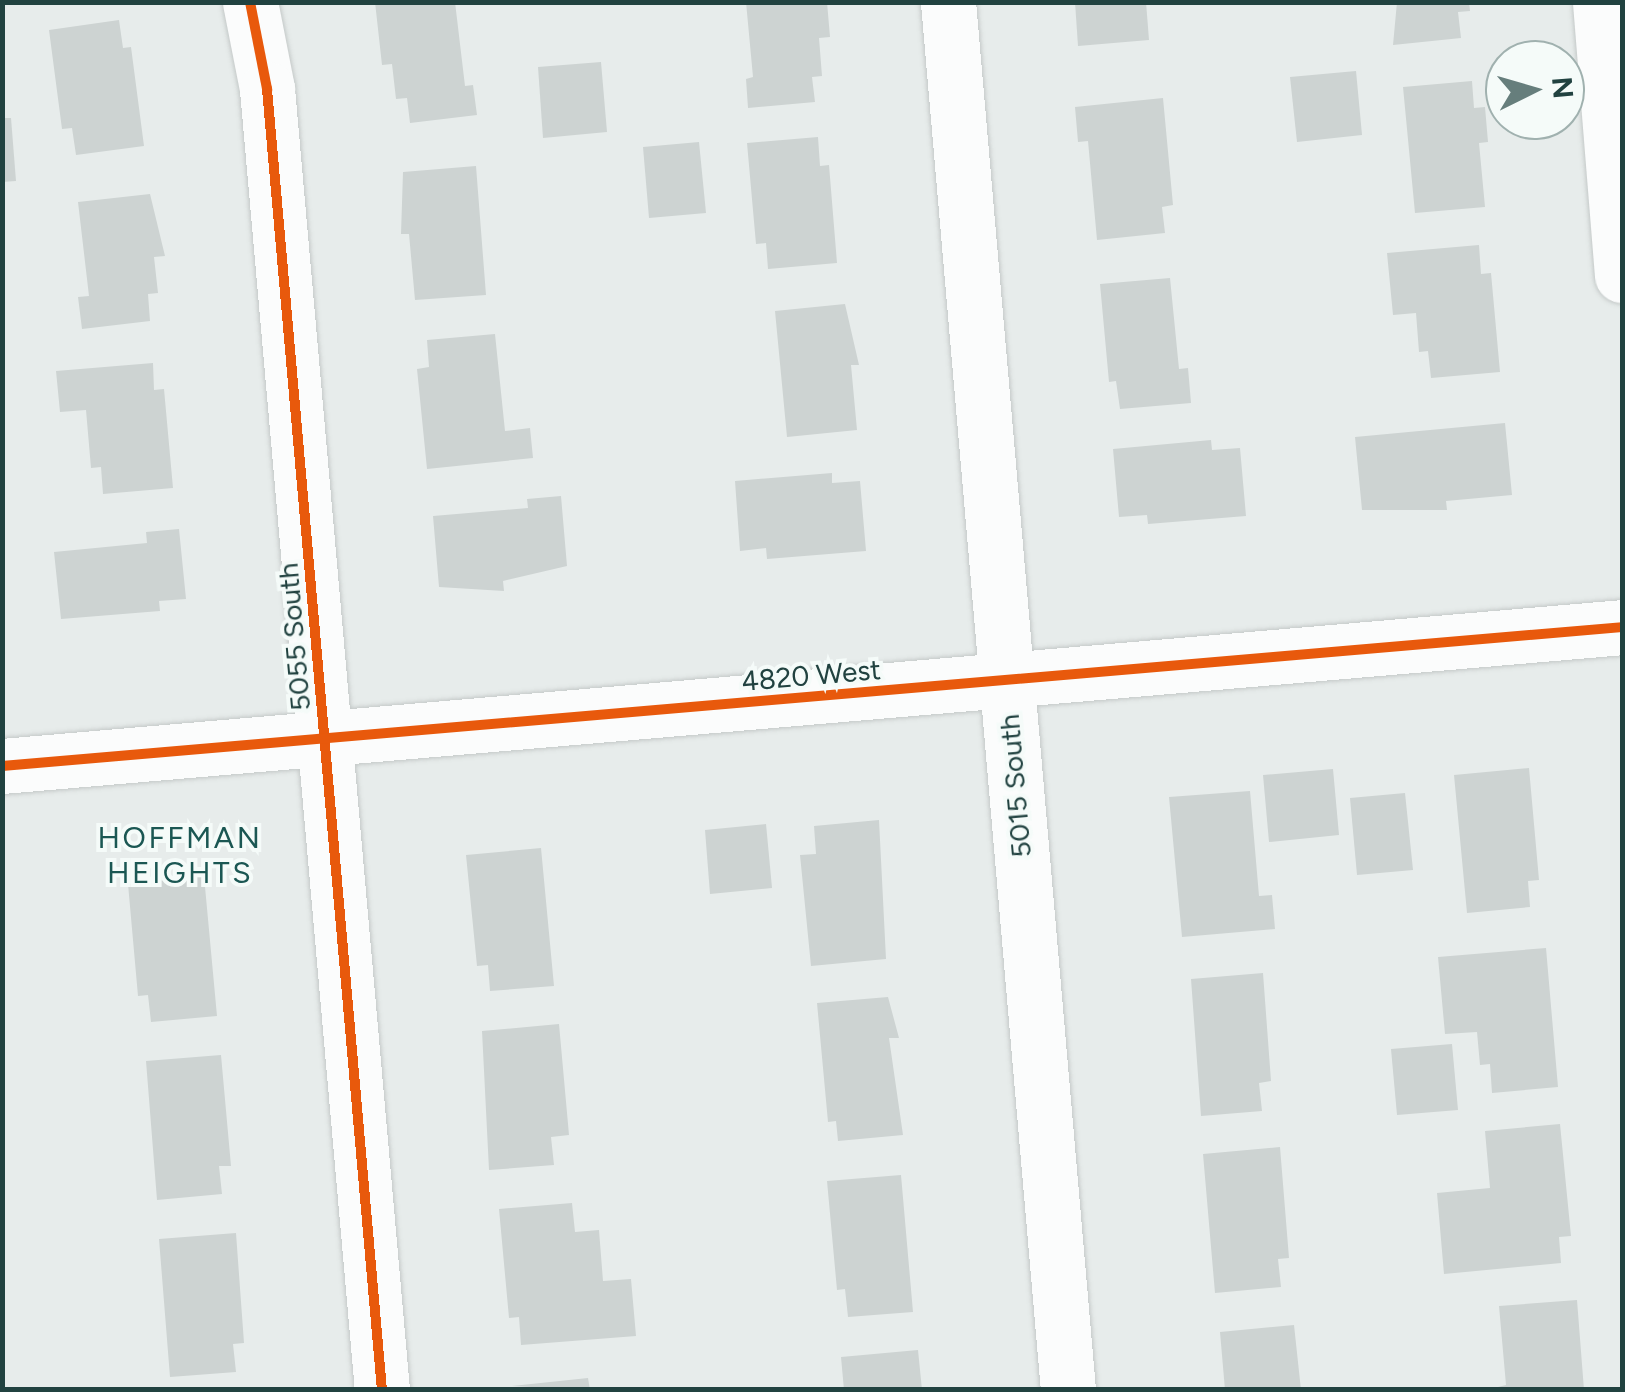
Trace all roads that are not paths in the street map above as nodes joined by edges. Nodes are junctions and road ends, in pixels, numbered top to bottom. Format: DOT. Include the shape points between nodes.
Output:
graph roads {
  1 [pos="250,2"];
  2 [pos="948,2"];
  3 [pos="1600,2"];
  4 [pos="1622,275"];
  5 [pos="1622,627"];
  6 [pos="1006,680"];
  7 [pos="326,739"];
  8 [pos="2,766"];
  9 [pos="382,1390"];
  10 [pos="1068,1390"];
  1 -- 7 [label="street, 5055 South" via="267,89"];
  2 -- 6 [label="street, 5015 South"];
  3 -- 4 [label="street"];
  5 -- 6 [label="street, 4820 West"];
  6 -- 7 [label="street, 4820 West"];
  6 -- 10 [label="street, 5015 South"];
  7 -- 8 [label="street, 4820 West"];
  7 -- 9 [label="street, 5055 South"];
}
